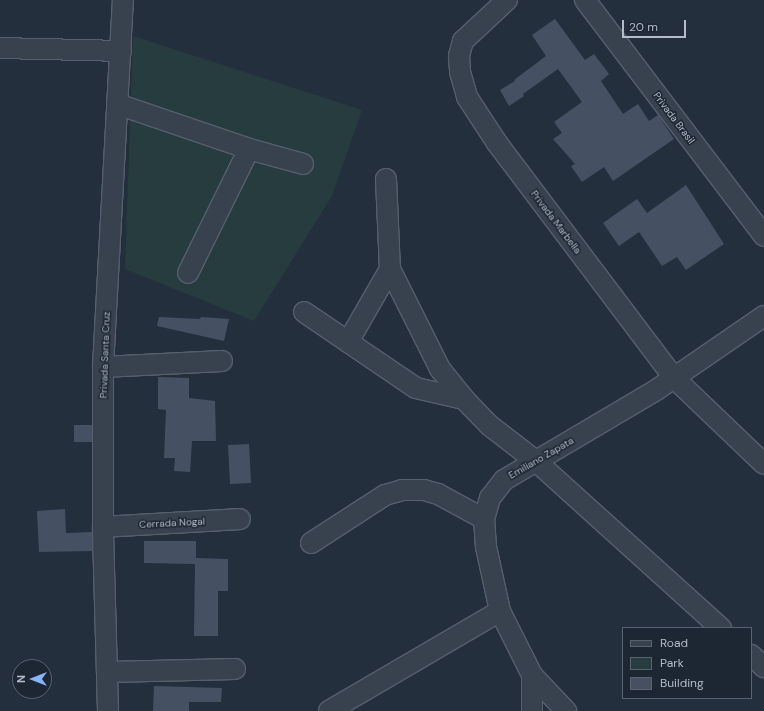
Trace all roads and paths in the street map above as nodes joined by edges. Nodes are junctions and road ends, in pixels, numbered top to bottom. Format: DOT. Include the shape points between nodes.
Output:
graph roads {
  1 [pos="123,0"];
  2 [pos="507,0"];
  3 [pos="585,0"];
  4 [pos="0,48"];
  5 [pos="121,51"];
  6 [pos="118,104"];
  7 [pos="248,149"];
  8 [pos="303,164"];
  9 [pos="386,180"];
  10 [pos="764,236"];
  11 [pos="390,269"];
  12 [pos="188,273"];
  13 [pos="304,312"];
  14 [pos="764,316"];
  15 [pos="348,342"];
  16 [pos="222,361"];
  17 [pos="103,367"];
  18 [pos="674,378"];
  19 [pos="464,399"];
  20 [pos="537,462"];
  21 [pos="764,464"];
  22 [pos="240,519"];
  23 [pos="484,519"];
  24 [pos="103,527"];
  25 [pos="311,543"];
  26 [pos="500,611"];
  27 [pos="720,627"];
  28 [pos="752,656"];
  29 [pos="764,667"];
  30 [pos="235,669"];
  31 [pos="108,672"];
  32 [pos="532,676"];
  33 [pos="108,711"];
  34 [pos="329,711"];
  35 [pos="532,711"];
  36 [pos="566,711"];
  1 -- 5 [label="street, Privada Santa Cruz"];
  2 -- 18 [label="street, Privada Marbella" via="463,41 459,56 460,72 467,97 497,143"];
  3 -- 10 [label="street, Privada Brasil"];
  4 -- 5 [label="street"];
  5 -- 6 [label="street, Privada Santa Cruz"];
  6 -- 7 [label="street"];
  6 -- 17 [label="street, Privada Santa Cruz"];
  7 -- 8 [label="street"];
  7 -- 12 [label="street"];
  9 -- 11 [label="street"];
  11 -- 15 [label="street"];
  11 -- 19 [label="street" via="440,369"];
  13 -- 15 [label="street"];
  14 -- 18 [label="street, Emiliano Zapata"];
  15 -- 19 [label="street" via="416,388"];
  16 -- 17 [label="street"];
  17 -- 24 [label="street, Privada Santa Cruz"];
  18 -- 20 [label="street, Emiliano Zapata"];
  18 -- 21 [label="street, Privada Marbella"];
  19 -- 20 [label="street" via="488,425"];
  20 -- 23 [label="street, Emiliano Zapata" via="504,480 490,498"];
  20 -- 27 [label="street"];
  22 -- 24 [label="street, Cerrada Nogal"];
  23 -- 25 [label="street" via="438,494 424,490 402,490 385,495"];
  23 -- 26 [label="street, Emiliano Zapata" via="486,547"];
  24 -- 31 [label="street, Privada Santa Cruz"];
  26 -- 32 [label="street, Emiliano Zapata"];
  26 -- 34 [label="street"];
  28 -- 29 [label="street"];
  30 -- 31 [label="street"];
  31 -- 33 [label="street, Privada Santa Cruz"];
  32 -- 35 [label="street, Emiliano Zapata"];
  32 -- 36 [label="street"];
}
